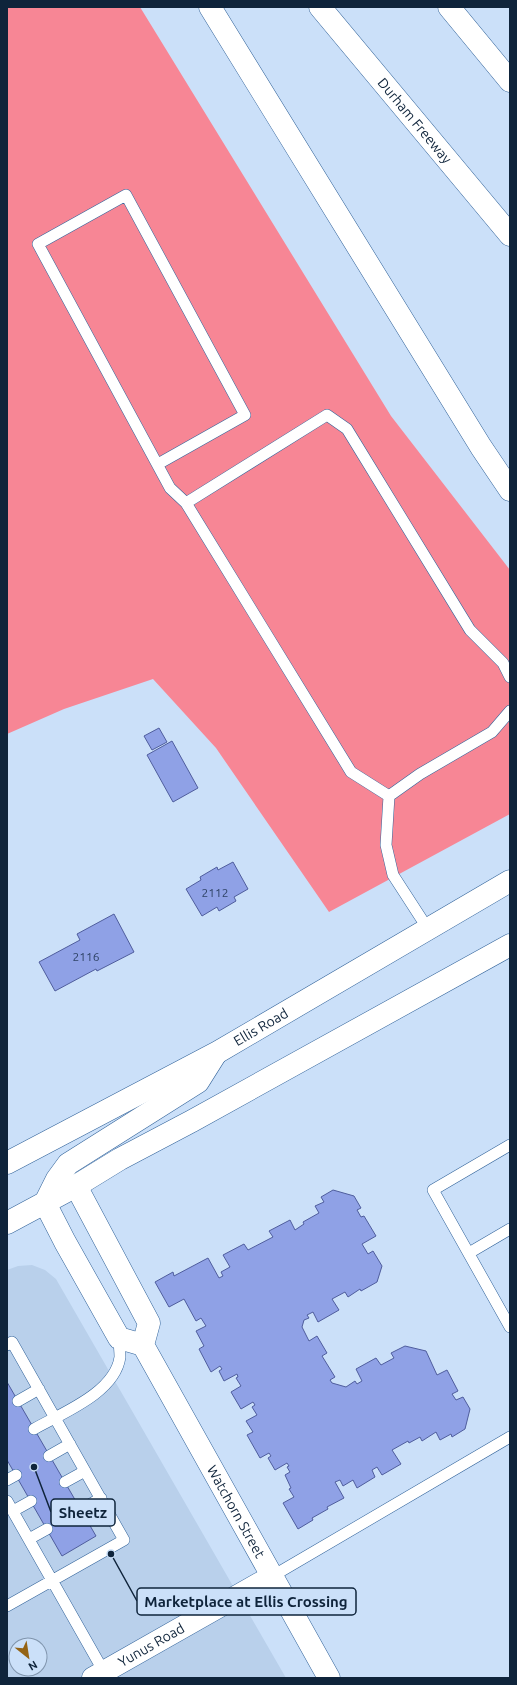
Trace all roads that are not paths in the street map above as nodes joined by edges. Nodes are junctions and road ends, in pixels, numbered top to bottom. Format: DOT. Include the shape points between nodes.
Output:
graph roads {
  1 [pos="210,7"];
  2 [pos="320,7"];
  3 [pos="448,7"];
  4 [pos="510,81"];
  5 [pos="510,235"];
  6 [pos="158,464"];
  7 [pos="510,490"];
  8 [pos="186,503"];
  9 [pos="510,677"];
  10 [pos="510,711"];
  11 [pos="389,796"];
  12 [pos="510,881"];
  13 [pos="428,929"];
  14 [pos="510,945"];
  15 [pos="218,1052"];
  16 [pos="510,1145"];
  17 [pos="34,1148"];
  18 [pos="7,1163"];
  19 [pos="7,1180"];
  20 [pos="76,1186"];
  21 [pos="45,1203"];
  22 [pos="7,1223"];
  23 [pos="510,1229"];
  24 [pos="469,1253"];
  25 [pos="510,1327"];
  26 [pos="119,1338"];
  27 [pos="7,1345"];
  28 [pos="143,1345"];
  29 [pos="39,1389"];
  30 [pos="18,1401"];
  31 [pos="55,1417"];
  32 [pos="34,1429"];
  33 [pos="510,1437"];
  34 [pos="70,1444"];
  35 [pos="50,1456"];
  36 [pos="85,1471"];
  37 [pos="65,1482"];
  38 [pos="101,1498"];
  39 [pos="7,1501"];
  40 [pos="31,1501"];
  41 [pos="81,1510"];
  42 [pos="13,1511"];
  43 [pos="47,1529"];
  44 [pos="29,1539"];
  45 [pos="271,1577"];
  46 [pos="52,1581"];
  47 [pos="7,1606"];
  48 [pos="99,1675"];
  49 [pos="329,1678"];
  1 -- 7 [label="main road"];
  2 -- 5 [label="main road, Durham Freeway"];
  3 -- 4 [label="main road"];
  6 -- 6 [label="lane" via="38,244 126,195 245,415"];
  6 -- 8 [label="lane" via="170,488"];
  8 -- 9 [label="lane" via="327,415 347,429 470,630 503,663"];
  8 -- 11 [label="lane" via="351,772"];
  10 -- 11 [label="lane" via="492,732 420,774"];
  11 -- 13 [label="lane" via="386,845 393,875"];
  12 -- 13 [label="main road, Ellis Road"];
  13 -- 15 [label="main road, Ellis Road"];
  14 -- 20 [label="main road" via="120,1159"];
  15 -- 17 [label="main road, Ellis Road"];
  15 -- 21 [label="main road" via="198,1082 68,1164"];
  16 -- 24 [label="lane" via="434,1190"];
  17 -- 18 [label="main road, Ellis Road"];
  17 -- 19 [label="main road"];
  20 -- 21 [label="main road"];
  20 -- 28 [label="main road" via="149,1323"];
  21 -- 22 [label="main road"];
  21 -- 26 [label="main road"];
  23 -- 24 [label="lane"];
  24 -- 25 [label="lane"];
  26 -- 28 [label="main road"];
  26 -- 31 [label="lane" via="120,1357 105,1386"];
  27 -- 29 [label="lane" via="12,1342"];
  28 -- 45 [label="main road, Watchorn Street"];
  29 -- 30 [label="lane"];
  29 -- 31 [label="lane"];
  31 -- 32 [label="lane"];
  31 -- 34 [label="lane"];
  33 -- 45 [label="lane"];
  34 -- 35 [label="lane"];
  34 -- 36 [label="lane"];
  36 -- 37 [label="lane"];
  36 -- 38 [label="lane"];
  38 -- 41 [label="lane"];
  38 -- 46 [label="lane" via="124,1540"];
  39 -- 42 [label="lane"];
  40 -- 42 [label="lane"];
  42 -- 44 [label="lane"];
  43 -- 44 [label="lane"];
  44 -- 46 [label="lane"];
  45 -- 48 [label="main road, Yunus Road"];
  45 -- 49 [label="main road, Watchorn Street"];
  46 -- 47 [label="lane"];
  46 -- 48 [label="lane"];
}
